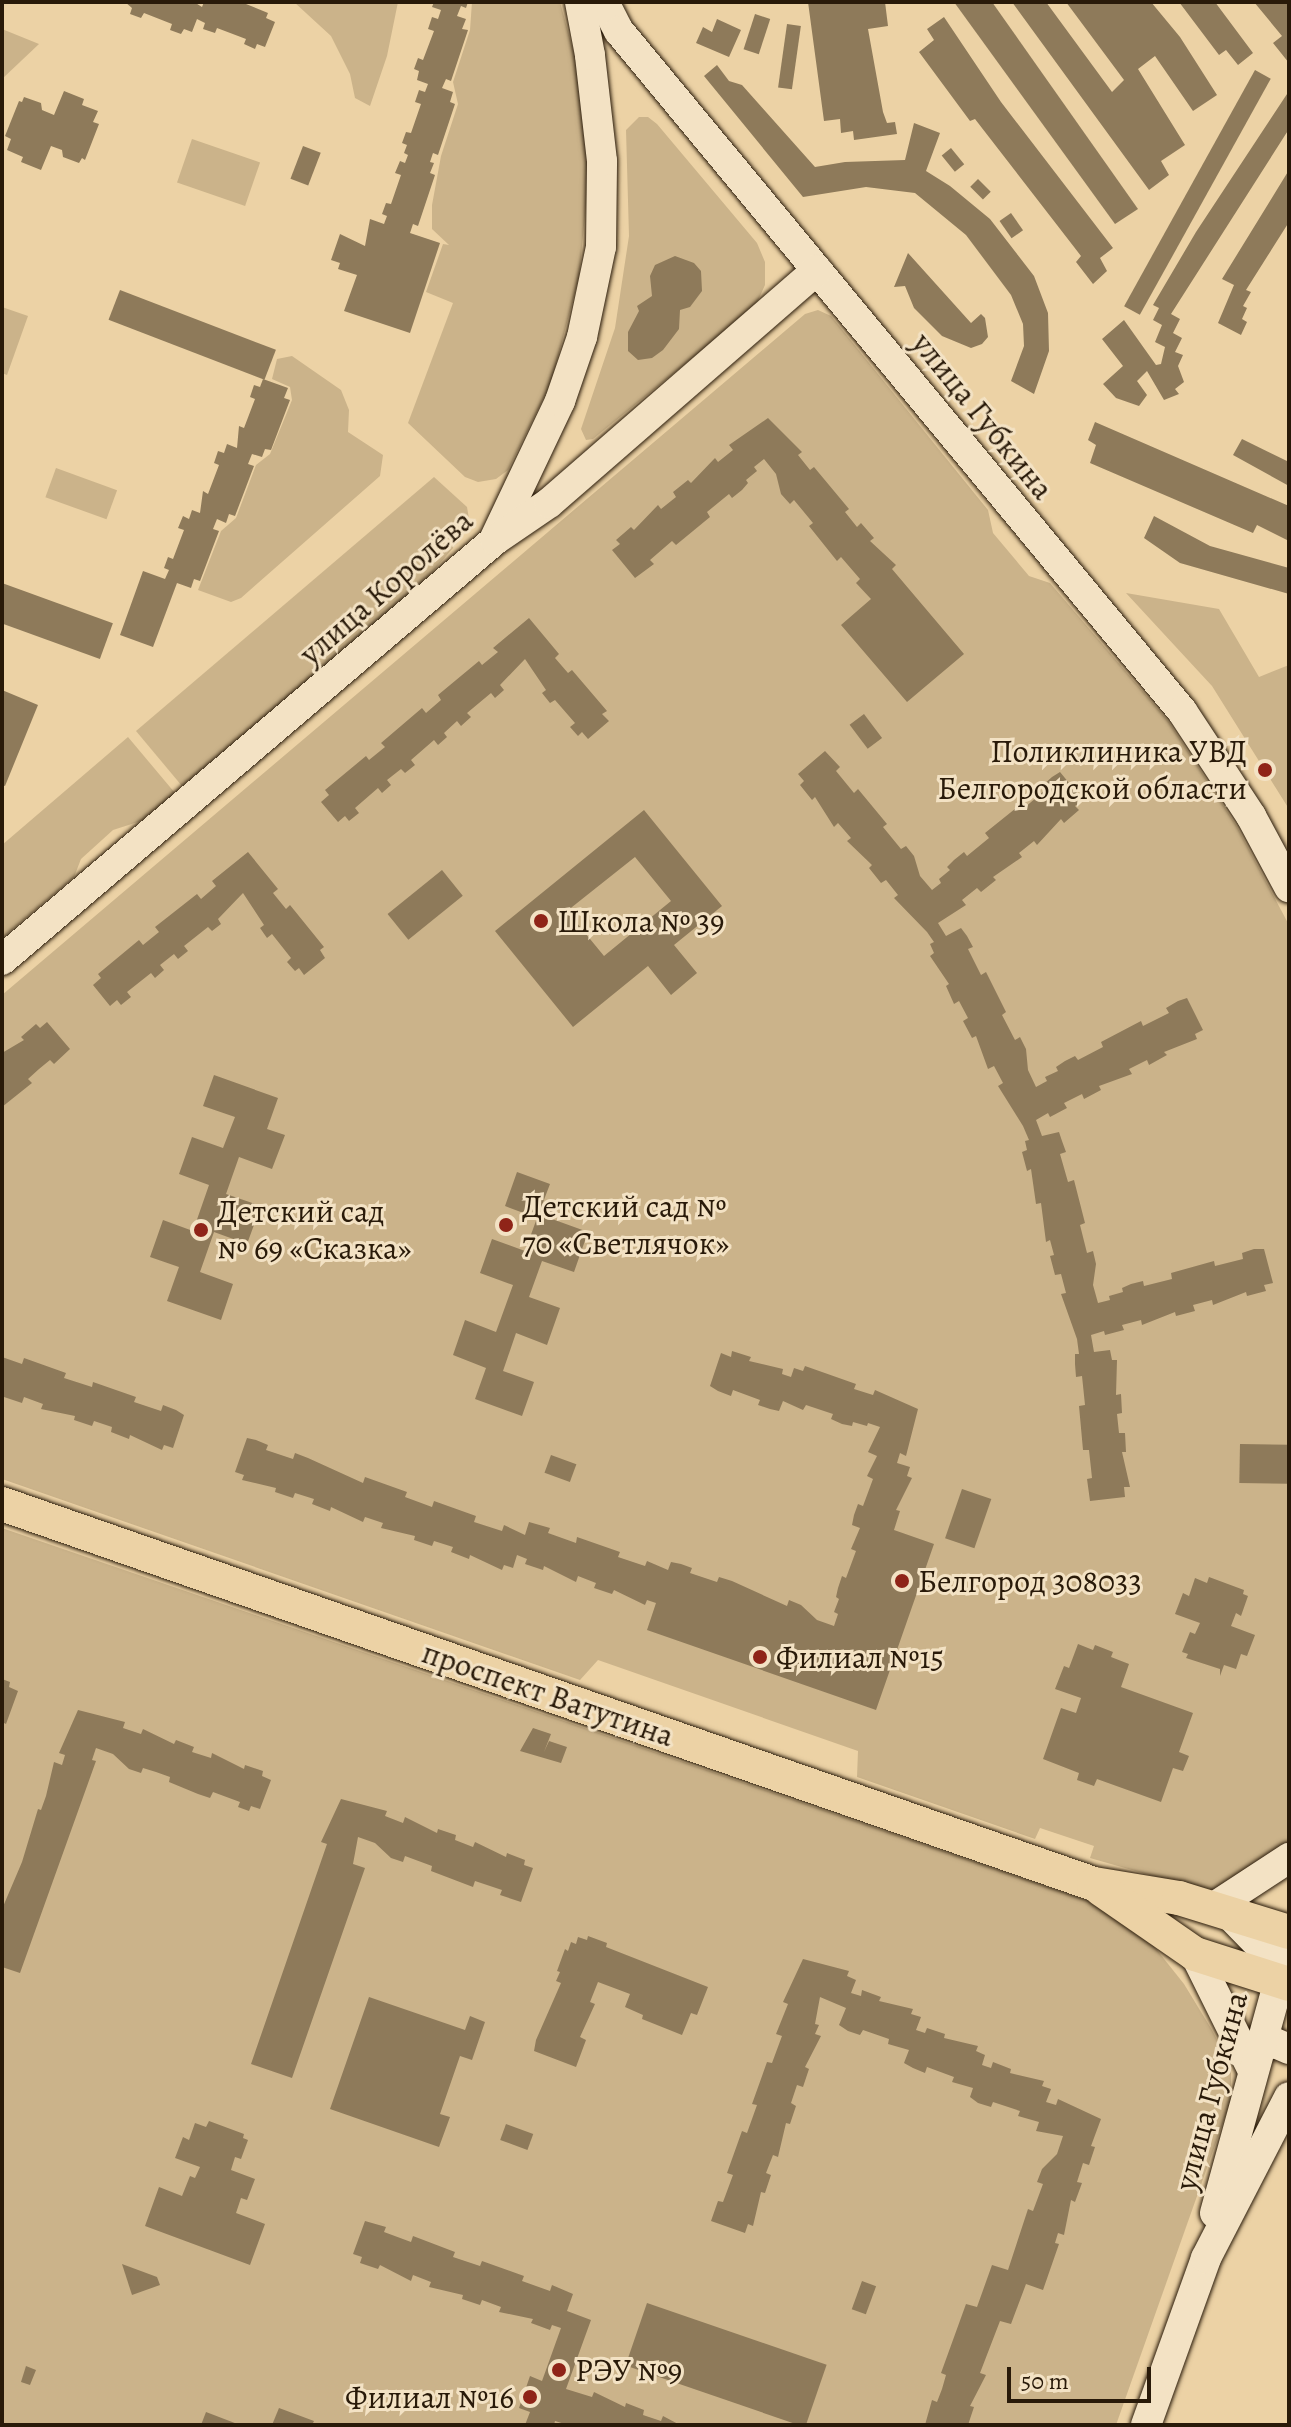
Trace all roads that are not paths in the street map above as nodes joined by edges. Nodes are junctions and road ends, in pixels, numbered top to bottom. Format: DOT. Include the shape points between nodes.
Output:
graph roads {
  1 [pos="580,2"];
  2 [pos="604,2"];
  3 [pos="817,270"];
  4 [pos="495,540"];
  5 [pos="1289,887"];
  6 [pos="2,960"];
  7 [pos="2,1504"];
  8 [pos="1289,1858"];
  9 [pos="1094,1884"];
  10 [pos="1220,1910"];
  11 [pos="1282,1940"];
  12 [pos="1205,1957"];
  13 [pos="1286,1990"];
  14 [pos="1289,2021"];
  15 [pos="1267,2055"];
  16 [pos="1289,2097"];
  17 [pos="1206,2258"];
  18 [pos="1146,2425"];
  1 -- 4 [label="main road" via="602,161 601,247 582,337 560,401"];
  2 -- 3 [label="main road, улица Губкина" via="619,31"];
  3 -- 4 [label="main road, улица Королёва" via="549,503"];
  3 -- 5 [label="main road, улица Губкина" via="1182,711 1251,816"];
  4 -- 6 [label="main road, улица Королёва"];
  7 -- 9 [label="main road, проспект Ватутина"];
  8 -- 10 [label="main road"];
  9 -- 10 [label="main road, проспект Ватутина"];
  9 -- 12 [label="main road, проспект Ватутина"];
  10 -- 11 [label="main road, проспект Ватутина"];
  10 -- 12 [label="main road" via="1235,1938 1229,1950"];
  11 -- 12 [label="main road"];
  11 -- 13 [label="main road"];
  12 -- 13 [label="main road, проспект Ватутина"];
  12 -- 15 [label="main road"];
  13 -- 15 [label="main road, улица Губкина"];
  14 -- 15 [label="main road"];
  15 -- 17 [label="main road, улица Губкина"];
  16 -- 17 [label="main road, улица Губкина"];
  17 -- 18 [label="main road, улица Губкина"];
}
